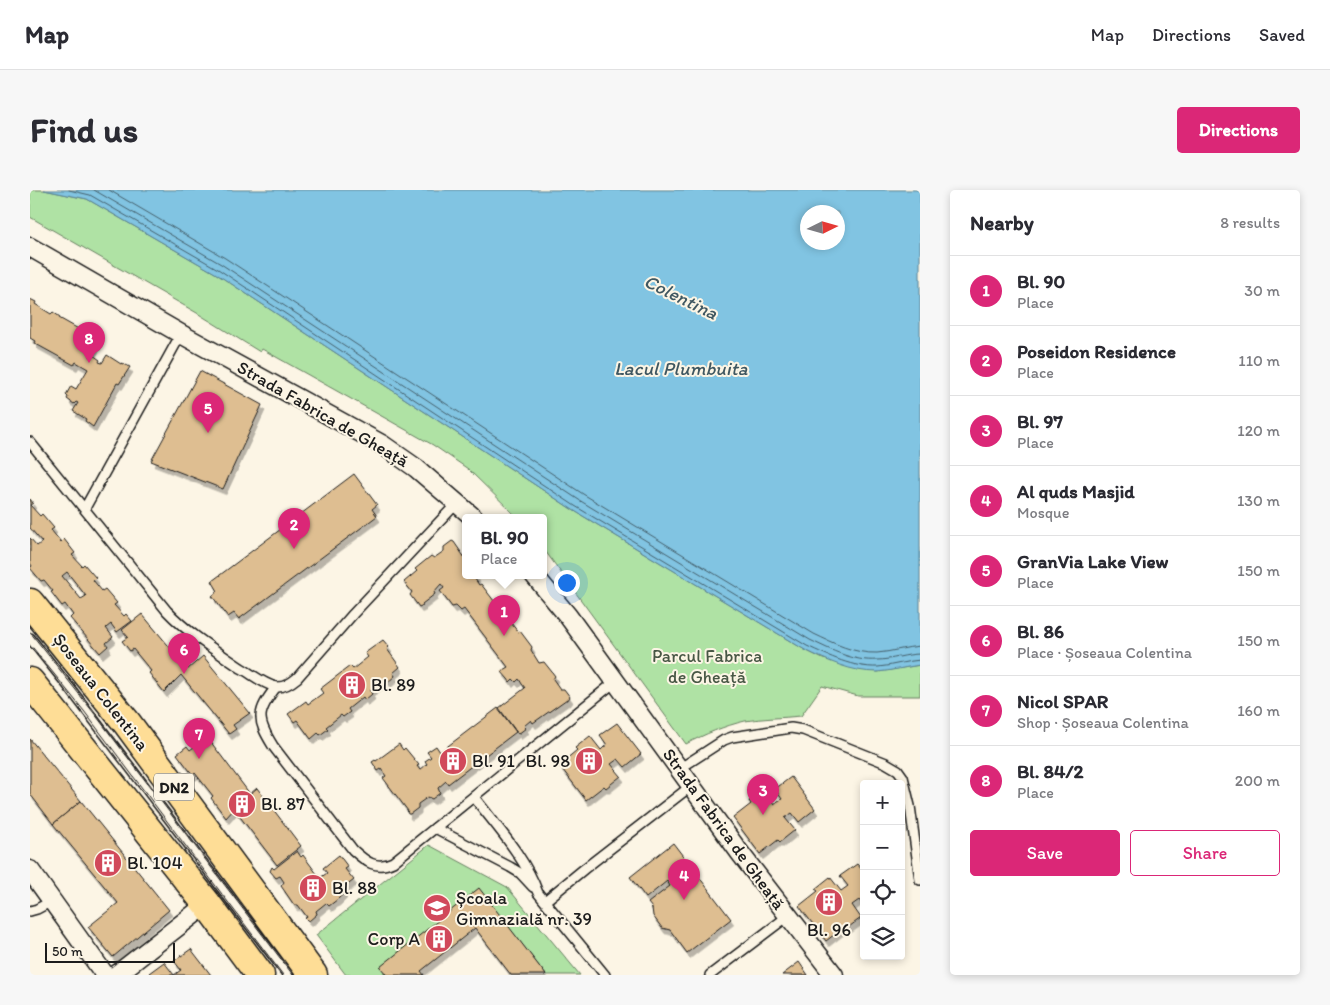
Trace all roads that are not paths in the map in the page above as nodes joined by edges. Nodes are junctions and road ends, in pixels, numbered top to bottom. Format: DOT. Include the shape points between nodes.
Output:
graph roads {
  1 [pos="30,247"];
  2 [pos="182,334"];
  3 [pos="30,442"];
  4 [pos="457,503"];
  5 [pos="85,508"];
  6 [pos="470,514"];
  7 [pos="537,579"];
  8 [pos="30,604"];
  9 [pos="30,638"];
  10 [pos="616,681"];
  11 [pos="30,682"];
  12 [pos="276,687"];
  13 [pos="679,769"];
  14 [pos="691,786"];
  15 [pos="474,797"];
  16 [pos="435,828"];
  17 [pos="30,870"];
  18 [pos="920,880"];
  19 [pos="538,893"];
  20 [pos="52,901"];
  21 [pos="545,902"];
  22 [pos="207,904"];
  23 [pos="30,911"];
  24 [pos="788,916"];
  25 [pos="105,975"];
  26 [pos="116,975"];
  27 [pos="260,975"];
  28 [pos="288,975"];
  29 [pos="313,975"];
  30 [pos="605,975"];
  31 [pos="710,975"];
  32 [pos="834,975"];
  1 -- 2 [label="street, Strada Fabrica de Gheață"];
  2 -- 4 [label="street, Strada Fabrica de Gheață" via="383,445"];
  2 -- 5 [label="lane"];
  3 -- 5 [label="lane"];
  4 -- 6 [label="street, Strada Fabrica de Gheață"];
  4 -- 12 [label="lane" via="297,678"];
  5 -- 12 [label="lane" via="180,624 258,679"];
  7 -- 10 [label="street, Strada Fabrica de Gheață"];
  8 -- 29 [label="main road, Șoseaua Colentina / DN2" via="127,723"];
  9 -- 28 [label="lane"];
  10 -- 13 [label="street, Strada Fabrica de Gheață"];
  10 -- 15 [label="lane"];
  11 -- 22 [label="main road, DN2"];
  12 -- 16 [label="lane" via="262,706 263,730 353,850 372,864 385,866"];
  13 -- 14 [label="street, Strada Fabrica de Gheață"];
  13 -- 18 [label="lane" via="728,738 791,728 886,763 903,777"];
  14 -- 21 [label="lane"];
  14 -- 24 [label="street, Strada Fabrica de Gheață"];
  15 -- 16 [label="lane"];
  15 -- 19 [label="lane" via="521,858"];
  16 -- 19 [label="lane" via="520,873"];
  17 -- 20 [label="street"];
  19 -- 21 [label="lane"];
  20 -- 23 [label="lane"];
  20 -- 25 [label="street"];
  21 -- 30 [label="lane"];
  22 -- 26 [label="street"];
  22 -- 27 [label="main road, DN2"];
  24 -- 31 [label="lane"];
  24 -- 32 [label="street, Strada Fabrica de Gheață"];
}
